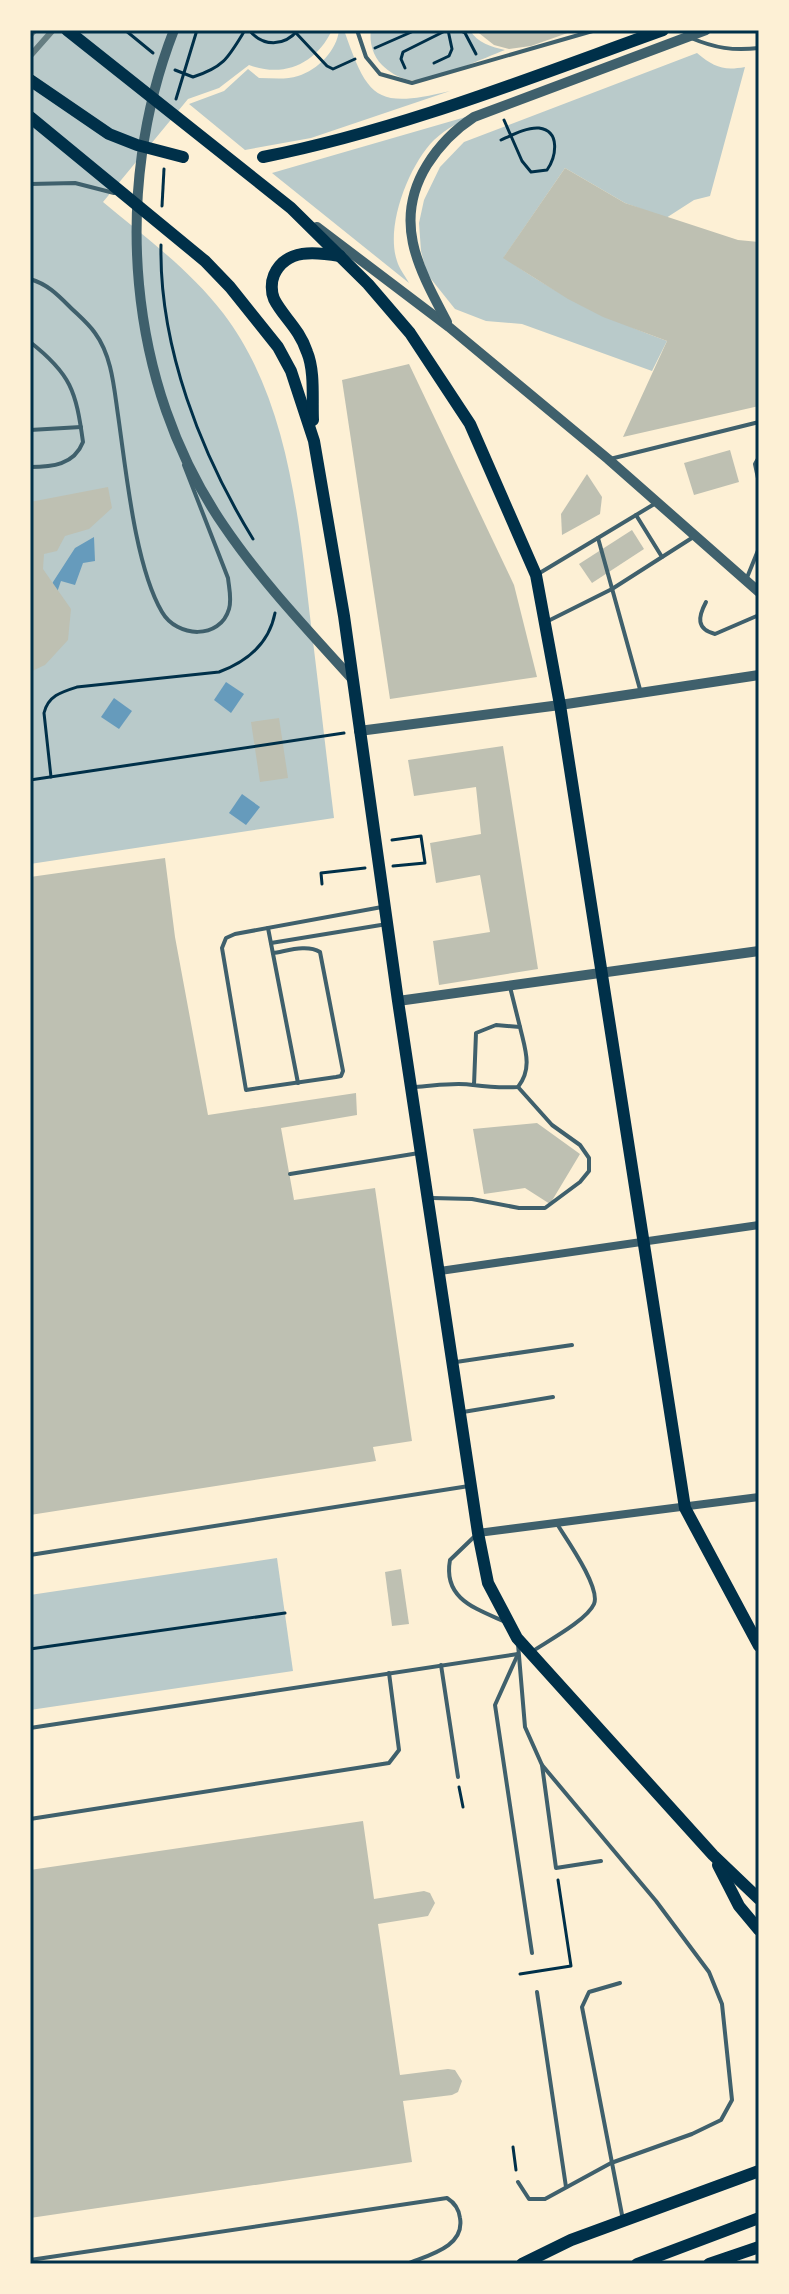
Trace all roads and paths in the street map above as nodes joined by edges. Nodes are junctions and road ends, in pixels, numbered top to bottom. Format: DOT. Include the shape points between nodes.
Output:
graph roads {
  1 [pos="67,30"];
  2 [pos="125,30"];
  3 [pos="174,30"];
  4 [pos="247,30"];
  5 [pos="357,30"];
  6 [pos="456,30"];
  7 [pos="596,30"];
  8 [pos="663,30"];
  9 [pos="706,30"];
  10 [pos="297,32"];
  11 [pos="448,33"];
  12 [pos="689,37"];
  13 [pos="759,48"];
  14 [pos="316,52"];
  15 [pos="162,60"];
  16 [pos="429,65"];
  17 [pos="174,70"];
  18 [pos="410,72"];
  19 [pos="30,80"];
  20 [pos="30,117"];
  21 [pos="518,133"];
  22 [pos="501,140"];
  23 [pos="183,157"];
  24 [pos="263,157"];
  25 [pos="30,184"];
  26 [pos="123,195"];
  27 [pos="291,208"];
  28 [pos="340,256"];
  29 [pos="30,279"];
  30 [pos="449,327"];
  31 [pos="30,342"];
  32 [pos="759,422"];
  33 [pos="81,427"];
  34 [pos="30,430"];
  35 [pos="175,440"];
  36 [pos="314,441"];
  37 [pos="759,457"];
  38 [pos="608,459"];
  39 [pos="30,467"];
  40 [pos="759,483"];
  41 [pos="656,503"];
  42 [pos="636,515"];
  43 [pos="695,536"];
  44 [pos="598,538"];
  45 [pos="759,548"];
  46 [pos="662,557"];
  47 [pos="536,575"];
  48 [pos="746,581"];
  49 [pos="612,589"];
  50 [pos="759,592"];
  51 [pos="706,602"];
  52 [pos="759,615"];
  53 [pos="546,622"];
  54 [pos="759,675"];
  55 [pos="353,680"];
  56 [pos="641,693"];
  57 [pos="560,705"];
  58 [pos="44,713"];
  59 [pos="359,731"];
  60 [pos="51,777"];
  61 [pos="30,780"];
  62 [pos="376,843"];
  63 [pos="425,863"];
  64 [pos="321,873"];
  65 [pos="322,884"];
  66 [pos="385,907"];
  67 [pos="387,924"];
  68 [pos="268,928"];
  69 [pos="271,943"];
  70 [pos="759,951"];
  71 [pos="273,953"];
  72 [pos="600,974"];
  73 [pos="510,987"];
  74 [pos="398,1001"];
  75 [pos="520,1027"];
  76 [pos="298,1083"];
  77 [pos="474,1085"];
  78 [pos="412,1087"];
  79 [pos="518,1087"];
  80 [pos="421,1153"];
  81 [pos="290,1174"];
  82 [pos="429,1198"];
  83 [pos="759,1225"];
  84 [pos="643,1241"];
  85 [pos="440,1271"];
  86 [pos="572,1345"];
  87 [pos="454,1362"];
  88 [pos="553,1397"];
  89 [pos="461,1413"];
  90 [pos="471,1485"];
  91 [pos="759,1497"];
  92 [pos="685,1508"];
  93 [pos="557,1524"];
  94 [pos="478,1533"];
  95 [pos="30,1555"];
  96 [pos="285,1613"];
  97 [pos="510,1624"];
  98 [pos="759,1646"];
  99 [pos="30,1649"];
  100 [pos="525,1653"];
  101 [pos="441,1665"];
  102 [pos="389,1673"];
  103 [pos="30,1728"];
  104 [pos="542,1765"];
  105 [pos="458,1777"];
  106 [pos="463,1807"];
  107 [pos="30,1819"];
  108 [pos="713,1855"];
  109 [pos="601,1861"];
  110 [pos="556,1868"];
  111 [pos="757,1893"];
  112 [pos="759,1930"];
  113 [pos="532,1953"];
  114 [pos="520,1974"];
  115 [pos="620,1983"];
  116 [pos="537,1992"];
  117 [pos="513,2147"];
  118 [pos="611,2163"];
  119 [pos="759,2171"];
  120 [pos="518,2182"];
  121 [pos="566,2187"];
  122 [pos="759,2218"];
  123 [pos="623,2221"];
  124 [pos="759,2247"];
  125 [pos="30,2260"];
  126 [pos="407,2264"];
  127 [pos="522,2264"];
  128 [pos="637,2264"];
  129 [pos="709,2264"];
  1 -- 27 [label="main road"];
  2 -- 15 [label="path"];
  3 -- 35 [label="street" via="149,115 139,199 139,291 157,388"];
  4 -- 10 [label="path" via="276,44"];
  4 -- 17 [label="path" via="216,69 193,77"];
  5 -- 7 [label="lane" via="366,57 380,74 412,83"];
  6 -- 18 [label="path" via="403,52 401,59"];
  8 -- 24 [label="main road" via="326,145"];
  9 -- 12 [label="street"];
  10 -- 14 [label="path"];
  11 -- 16 [label="path" via="449,56"];
  12 -- 13 [label="lane" via="716,48"];
  12 -- 30 [label="street" via="487,111 452,132 434,153 416,182 409,215 411,239 422,275"];
  19 -- 23 [label="main road" via="109,134"];
  20 -- 26 [label="main road"];
  21 -- 22 [label="path"];
  25 -- 26 [label="lane" via="75,183"];
  26 -- 36 [label="main road" via="205,261 278,347"];
  27 -- 28 [label="main road"];
  27 -- 30 [label="street"];
  28 -- 36 [label="main road" via="296,255 279,264 271,281 273,298 300,333 309,356"];
  28 -- 47 [label="main road" via="410,333 451,392"];
  29 -- 35 [label="lane" via="57,293 105,351 145,571 169,622 182,631 209,631 222,623 229,609 228,578"];
  30 -- 38 [label="street"];
  31 -- 33 [label="lane" via="66,376"];
  32 -- 38 [label="lane"];
  33 -- 34 [label="lane"];
  33 -- 39 [label="lane" via="83,442 72,459"];
  35 -- 55 [label="street" via="222,524 273,593"];
  36 -- 55 [label="main road"];
  37 -- 40 [label="lane"];
  38 -- 41 [label="street"];
  41 -- 42 [label="lane"];
  41 -- 43 [label="street"];
  42 -- 44 [label="lane"];
  42 -- 46 [label="lane"];
  43 -- 46 [label="lane"];
  43 -- 48 [label="street"];
  44 -- 47 [label="lane"];
  44 -- 49 [label="lane"];
  45 -- 48 [label="lane"];
  46 -- 49 [label="lane"];
  47 -- 53 [label="main road"];
  48 -- 50 [label="street"];
  49 -- 53 [label="lane"];
  49 -- 56 [label="lane"];
  51 -- 52 [label="lane" via="699,621 715,634"];
  53 -- 57 [label="main road"];
  54 -- 56 [label="street"];
  55 -- 59 [label="main road"];
  56 -- 57 [label="street"];
  57 -- 59 [label="street"];
  57 -- 72 [label="main road"];
  58 -- 60 [label="path"];
  59 -- 60 [label="path"];
  59 -- 62 [label="main road"];
  60 -- 61 [label="path"];
  62 -- 63 [label="path" via="421,836"];
  62 -- 66 [label="main road"];
  64 -- 65 [label="path"];
  66 -- 67 [label="main road"];
  66 -- 68 [label="lane"];
  67 -- 69 [label="lane"];
  67 -- 74 [label="main road"];
  68 -- 69 [label="lane"];
  68 -- 76 [label="lane" via="235,934 222,948 246,1090"];
  69 -- 71 [label="lane"];
  70 -- 72 [label="street"];
  71 -- 76 [label="lane"];
  71 -- 76 [label="lane" via="314,948 322,959 343,1071 341,1076"];
  72 -- 73 [label="street"];
  72 -- 84 [label="main road"];
  73 -- 74 [label="street"];
  73 -- 75 [label="lane"];
  74 -- 78 [label="main road"];
  75 -- 77 [label="lane" via="496,1025 476,1033"];
  75 -- 79 [label="lane" via="528,1063"];
  77 -- 78 [label="lane"];
  77 -- 79 [label="lane"];
  78 -- 80 [label="main road"];
  79 -- 82 [label="lane" via="552,1125 580,1145 589,1158 589,1171 545,1208"];
  80 -- 81 [label="lane"];
  80 -- 82 [label="main road"];
  82 -- 85 [label="main road"];
  83 -- 84 [label="street"];
  84 -- 85 [label="street"];
  84 -- 92 [label="main road"];
  85 -- 87 [label="main road"];
  86 -- 87 [label="lane"];
  87 -- 89 [label="main road"];
  88 -- 89 [label="lane"];
  89 -- 90 [label="main road"];
  90 -- 94 [label="main road"];
  90 -- 95 [label="lane"];
  91 -- 92 [label="street"];
  92 -- 93 [label="street"];
  92 -- 98 [label="main road"];
  93 -- 94 [label="street"];
  93 -- 100 [label="lane" via="589,1579 595,1602 588,1613"];
  94 -- 97 [label="main road" via="488,1583"];
  94 -- 97 [label="lane" via="450,1560 450,1583 463,1602"];
  96 -- 99 [label="path"];
  97 -- 100 [label="main road"];
  100 -- 101 [label="lane"];
  100 -- 104 [label="lane" via="525,1727"];
  100 -- 108 [label="main road"];
  100 -- 113 [label="lane" via="495,1705"];
  101 -- 102 [label="lane"];
  101 -- 105 [label="lane"];
  102 -- 103 [label="lane"];
  102 -- 107 [label="lane" via="399,1750 389,1763"];
  104 -- 110 [label="lane"];
  104 -- 118 [label="lane" via="691,1944 709,1972 724,2015 732,2100 721,2120"];
  105 -- 106 [label="path"];
  108 -- 111 [label="main road"];
  108 -- 112 [label="main road" via="739,1906"];
  109 -- 110 [label="lane"];
  110 -- 114 [label="path" via="571,1966"];
  115 -- 118 [label="lane" via="589,1992 582,2007"];
  116 -- 121 [label="lane"];
  117 -- 120 [label="path"];
  118 -- 121 [label="lane"];
  118 -- 123 [label="lane"];
  119 -- 123 [label="main road"];
  120 -- 121 [label="lane" via="534,2201"];
  122 -- 128 [label="main road"];
  123 -- 127 [label="main road"];
  124 -- 129 [label="main road"];
  125 -- 126 [label="lane" via="447,2198 459,2211 462,2227 456,2238 446,2248"];
}
